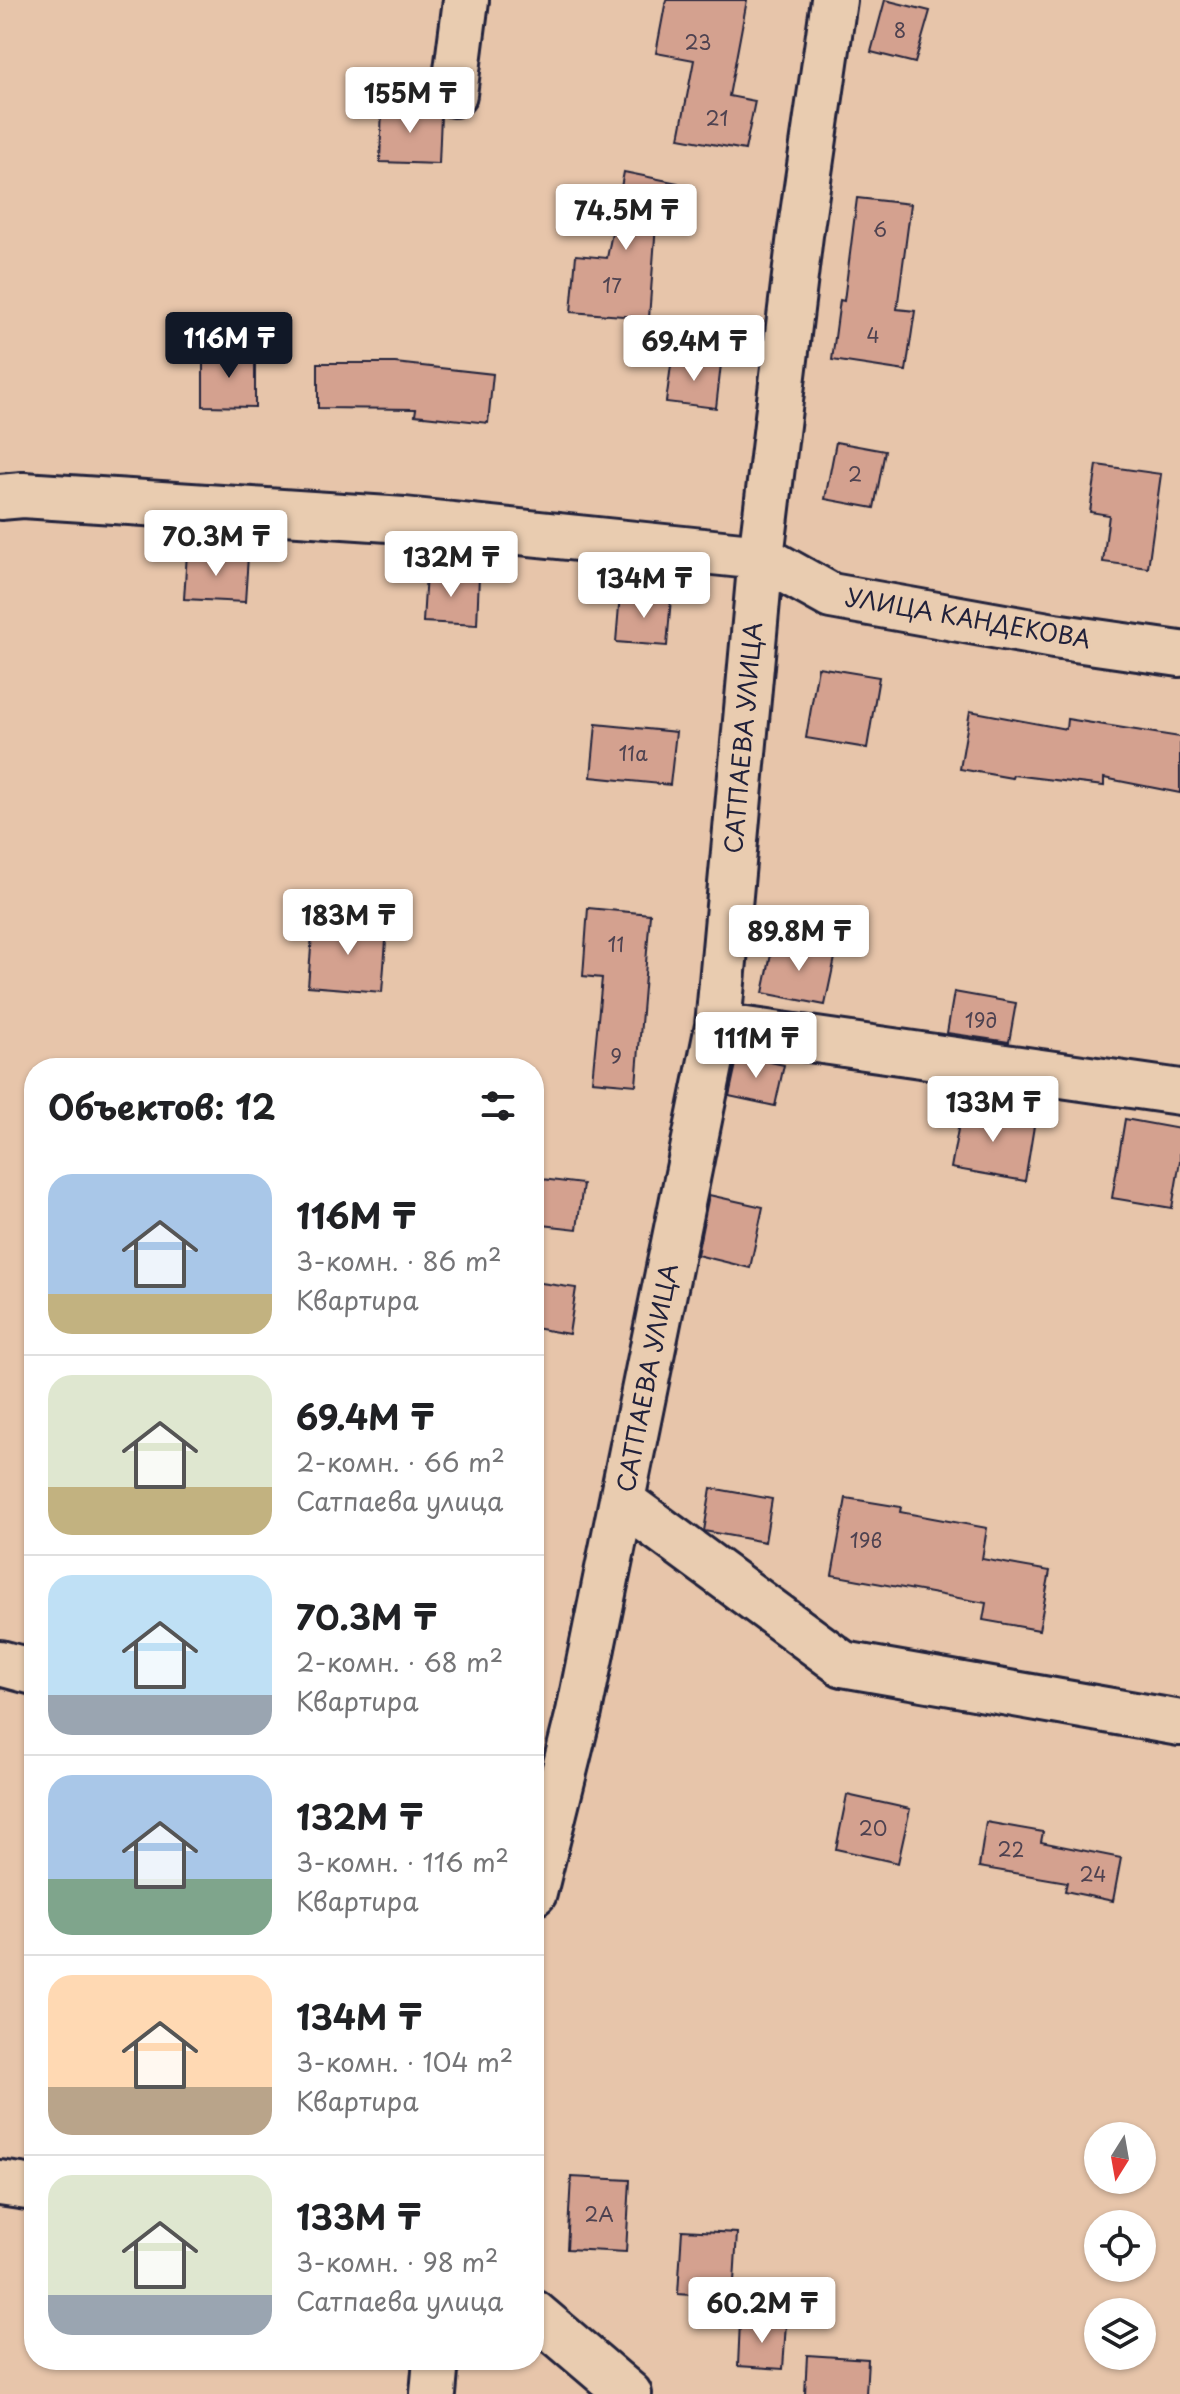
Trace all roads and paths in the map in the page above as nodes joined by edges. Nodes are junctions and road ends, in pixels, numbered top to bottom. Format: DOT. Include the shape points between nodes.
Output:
graph roads {
  1 [pos="466,0"];
  2 [pos="834,0"];
  3 [pos="454,94"];
  4 [pos="0,497"];
  5 [pos="761,557"];
  6 [pos="1180,654"];
  7 [pos="718,1026"];
  8 [pos="1180,1092"];
  9 [pos="623,1502"];
  10 [pos="0,1663"];
  11 [pos="24,1669"];
  12 [pos="1180,1723"];
  13 [pos="544,1853"];
  14 [pos="0,2183"];
  15 [pos="24,2187"];
  16 [pos="544,2322"];
  17 [pos="435,2370"];
  18 [pos="433,2394"];
  19 [pos="629,2394"];
  1 -- 3 [label="street"];
  2 -- 5 [label="street, САТПАЕВА УЛИЦА"];
  4 -- 5 [label="street, УЛИЦА КАНДЕКОВА" via="404,520"];
  5 -- 6 [label="street, УЛИЦА КАНДЕКОВА" via="831,596"];
  5 -- 7 [label="street, САТПАЕВА УЛИЦА"];
  7 -- 8 [label="street"];
  7 -- 9 [label="street, САТПАЕВА УЛИЦА"];
  9 -- 12 [label="street" via="843,1664"];
  9 -- 13 [label="street, САТПАЕВА УЛИЦА"];
  10 -- 11 [label="street"];
  14 -- 15 [label="street"];
  16 -- 19 [label="street"];
  17 -- 18 [label="street"];
}
